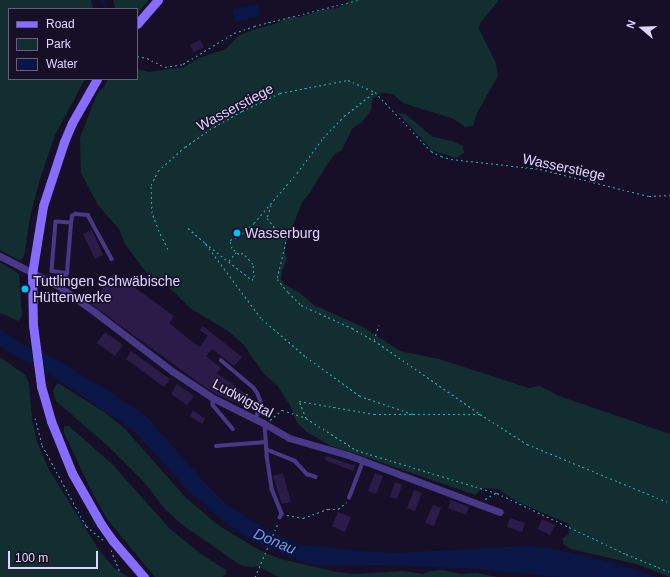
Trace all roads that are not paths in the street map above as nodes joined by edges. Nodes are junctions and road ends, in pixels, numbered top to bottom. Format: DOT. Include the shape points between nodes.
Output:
graph roads {
  1 [pos="158,0"];
  2 [pos="138,23"];
  3 [pos="96,80"];
  4 [pos="70,223"];
  5 [pos="0,256"];
  6 [pos="112,260"];
  7 [pos="67,273"];
  8 [pos="32,274"];
  9 [pos="60,287"];
  10 [pos="221,360"];
  11 [pos="213,398"];
  12 [pos="256,419"];
  13 [pos="265,424"];
  14 [pos="233,429"];
  15 [pos="266,442"];
  16 [pos="216,446"];
  17 [pos="266,449"];
  18 [pos="363,461"];
  19 [pos="316,477"];
  20 [pos="349,498"];
  21 [pos="500,512"];
  22 [pos="280,518"];
  23 [pos="144,577"];
  1 -- 2 [label="main road"];
  3 -- 8 [label="main road" via="72,123 55,164 43,206"];
  4 -- 6 [label="lane" via="72,216 76,214 88,215"];
  4 -- 7 [label="lane"];
  4 -- 7 [label="lane" via="56,222 52,271"];
  5 -- 8 [label="street, Ludwigstal"];
  7 -- 9 [label="lane"];
  8 -- 9 [label="street, Ludwigstal"];
  8 -- 23 [label="main road" via="33,325 41,386 51,421 72,473 110,543"];
  9 -- 11 [label="street, Ludwigstal" via="172,371"];
  10 -- 12 [label="lane" via="258,394 261,402"];
  11 -- 12 [label="street, Ludwigstal"];
  11 -- 14 [label="lane" via="213,405"];
  12 -- 13 [label="street, Ludwigstal"];
  13 -- 15 [label="lane"];
  13 -- 18 [label="street, Ludwigstal" via="289,438"];
  15 -- 16 [label="lane"];
  15 -- 17 [label="lane"];
  17 -- 19 [label="lane" via="295,461 307,474"];
  17 -- 22 [label="lane" via="272,489 282,514"];
  18 -- 20 [label="lane"];
  18 -- 21 [label="street, Ludwigstal"];
}
